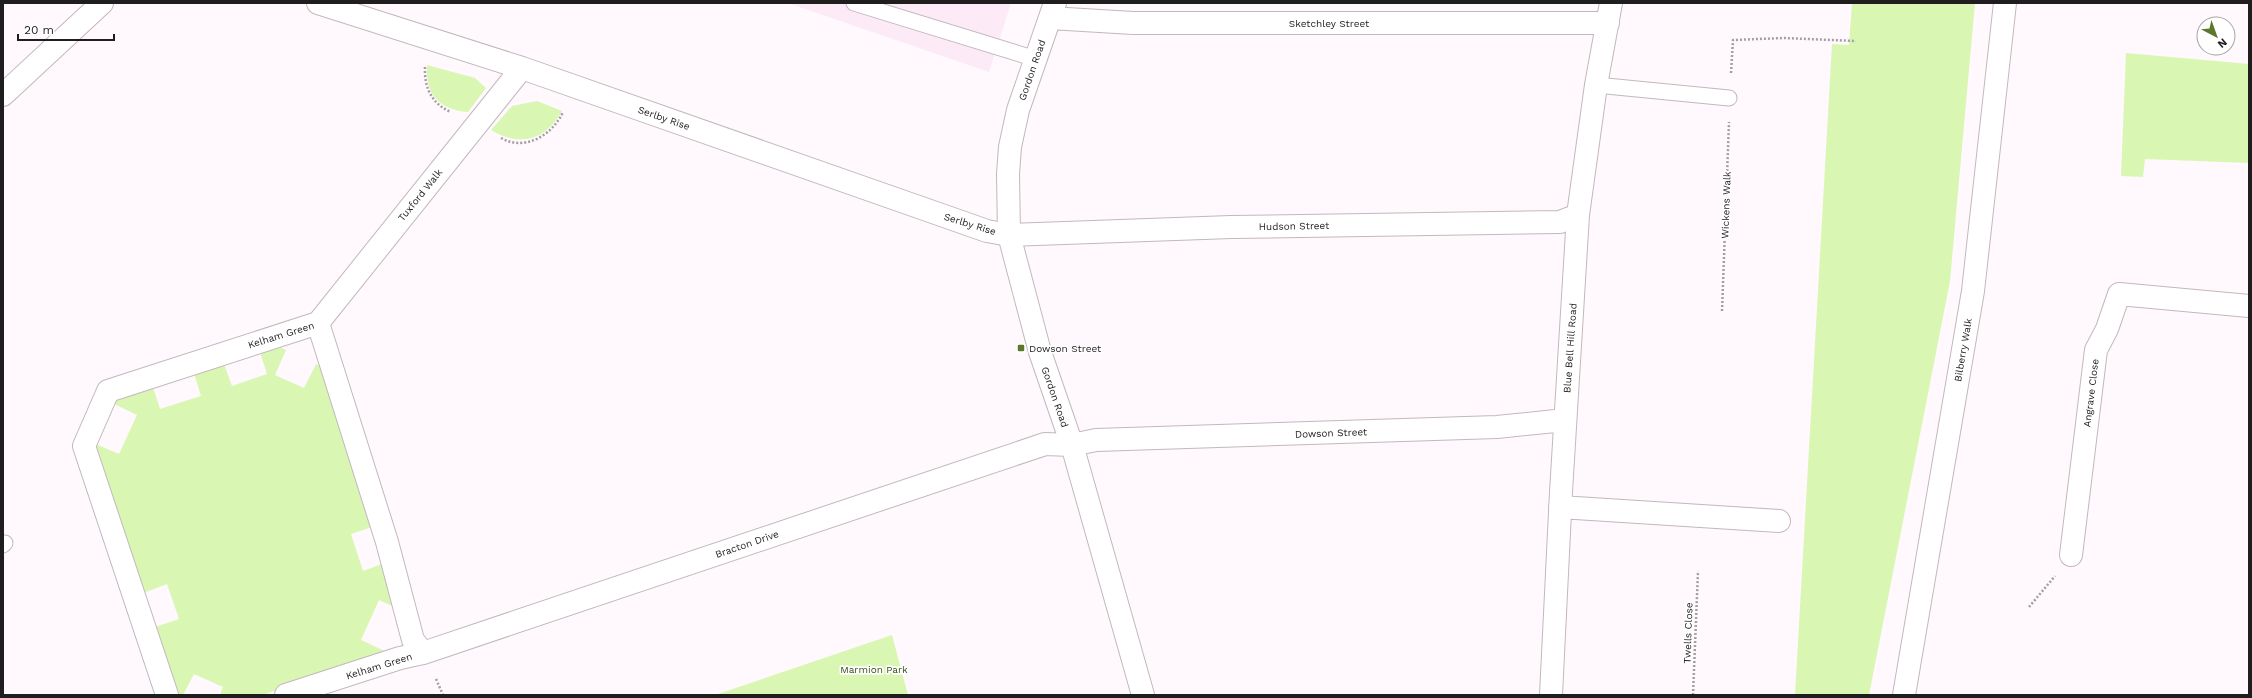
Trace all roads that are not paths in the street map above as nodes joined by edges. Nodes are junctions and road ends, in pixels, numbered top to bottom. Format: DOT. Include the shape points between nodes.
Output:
graph roads {
  1 [pos="102,3"];
  2 [pos="318,3"];
  3 [pos="854,3"];
  4 [pos="2005,3"];
  5 [pos="1053,11"];
  6 [pos="1609,13"];
  7 [pos="1036,59"];
  8 [pos="522,68"];
  9 [pos="1596,85"];
  10 [pos="3,95"];
  11 [pos="1729,98"];
  12 [pos="1578,215"];
  13 [pos="1010,235"];
  14 [pos="2249,306"];
  15 [pos="318,323"];
  16 [pos="1565,420"];
  17 [pos="1072,445"];
  18 [pos="1560,507"];
  19 [pos="1779,521"];
  20 [pos="2071,555"];
  21 [pos="423,653"];
  22 [pos="167,695"];
  23 [pos="286,695"];
  24 [pos="1143,695"];
  25 [pos="1551,695"];
  26 [pos="1904,695"];
  1 -- 10 [label="street"];
  2 -- 8 [label="street, Serlby Rise"];
  3 -- 7 [label="lane"];
  4 -- 26 [label="street, Bilberry Walk" via="1973,291"];
  5 -- 6 [label="street, Sketchley Street" via="1133,23"];
  5 -- 7 [label="street, Gordon Road"];
  6 -- 9 [label="street, Blue Bell Hill Road"];
  7 -- 13 [label="street, Gordon Road" via="1018,110 1010,148"];
  8 -- 13 [label="street, Serlby Rise" via="987,231"];
  8 -- 15 [label="street, Tuxford Walk"];
  9 -- 11 [label="lane"];
  9 -- 12 [label="street, Blue Bell Hill Road"];
  12 -- 13 [label="street, Hudson Street" via="1560,222 1239,227"];
  12 -- 16 [label="street, Blue Bell Hill Road"];
  13 -- 17 [label="street, Gordon Road" via="1040,352"];
  14 -- 20 [label="street, Angrave Close" via="2119,294 2107,329 2096,350"];
  15 -- 21 [label="street, Kelham Green" via="387,542 413,640"];
  15 -- 22 [label="street, Kelham Green" via="108,391 84,446"];
  16 -- 17 [label="street, Dowson Street" via="1497,428 1096,440"];
  16 -- 18 [label="street, Blue Bell Hill Road"];
  17 -- 21 [label="street, Bracton Drive" via="1045,444"];
  17 -- 24 [label="street, Gordon Road"];
  18 -- 19 [label="street"];
  18 -- 25 [label="street, Blue Bell Hill Road"];
  21 -- 23 [label="street, Kelham Green"];
}
